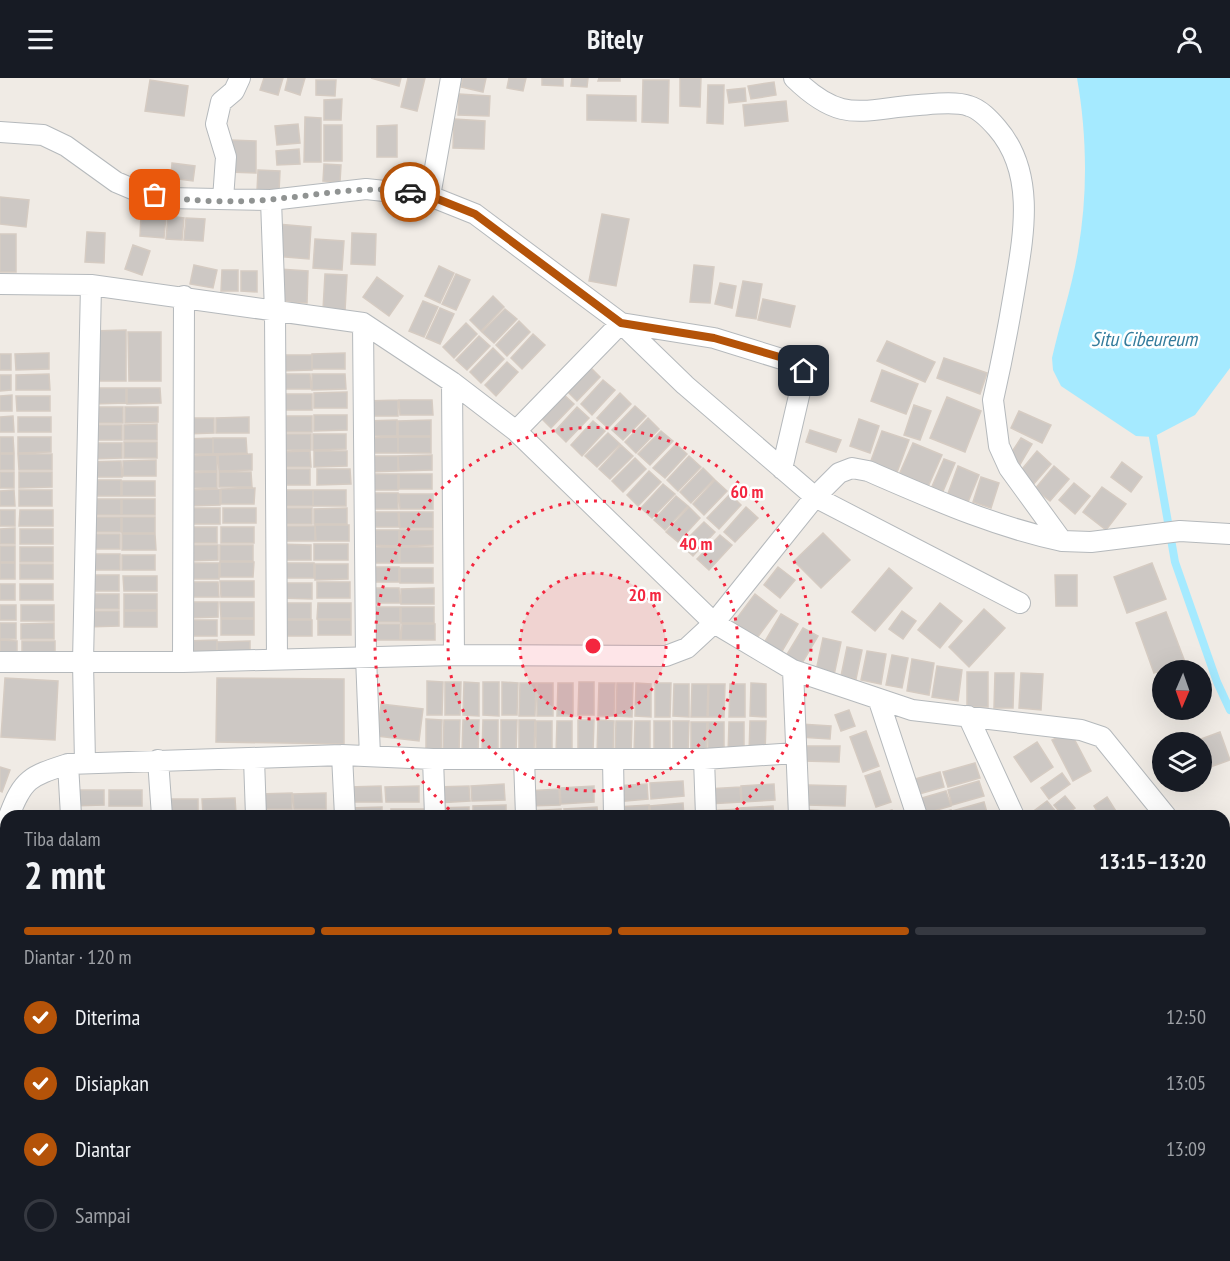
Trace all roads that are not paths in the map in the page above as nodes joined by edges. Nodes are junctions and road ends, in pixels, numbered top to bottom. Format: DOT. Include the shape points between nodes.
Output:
graph roads {
  1 [pos="240,78"];
  2 [pos="451,78"];
  3 [pos="794,78"];
  4 [pos="0,132"];
  5 [pos="430,196"];
  6 [pos="223,199"];
  7 [pos="272,200"];
  8 [pos="0,284"];
  9 [pos="91,285"];
  10 [pos="184,296"];
  11 [pos="275,312"];
  12 [pos="363,323"];
  13 [pos="621,323"];
  14 [pos="452,382"];
  15 [pos="516,431"];
  16 [pos="782,469"];
  17 [pos="815,497"];
  18 [pos="1230,534"];
  19 [pos="1062,541"];
  20 [pos="1020,603"];
  21 [pos="714,623"];
  22 [pos="454,656"];
  23 [pos="366,657"];
  24 [pos="278,659"];
  25 [pos="0,662"];
  26 [pos="83,662"];
  27 [pos="183,662"];
  28 [pos="793,670"];
  29 [pos="879,701"];
  30 [pos="968,716"];
  31 [pos="796,753"];
  32 [pos="342,755"];
  33 [pos="370,756"];
  34 [pos="254,759"];
  35 [pos="433,759"];
  36 [pos="524,759"];
  37 [pos="613,759"];
  38 [pos="705,759"];
  39 [pos="158,760"];
  40 [pos="76,764"];
  41 [pos="11,810"];
  42 [pos="72,810"];
  43 [pos="162,810"];
  44 [pos="256,810"];
  45 [pos="345,810"];
  46 [pos="435,810"];
  47 [pos="526,810"];
  48 [pos="614,810"];
  49 [pos="706,810"];
  50 [pos="799,810"];
  51 [pos="915,810"];
  52 [pos="1011,810"];
  53 [pos="1161,810"];
  1 -- 6 [label="street" via="234,91 221,102 216,124 226,157"];
  2 -- 5 [label="street"];
  3 -- 19 [label="street" via="824,102 846,111 969,105 990,119 1010,143 1023,184 1023,239 993,400 995,427 1009,468"];
  4 -- 6 [label="street" via="43,135 66,146 116,182 142,193 194,200"];
  5 -- 7 [label="street" via="366,189"];
  5 -- 13 [label="street" via="475,214"];
  6 -- 7 [label="street"];
  7 -- 11 [label="street"];
  8 -- 9 [label="street"];
  9 -- 10 [label="street"];
  9 -- 26 [label="street"];
  10 -- 11 [label="street"];
  10 -- 27 [label="street"];
  11 -- 12 [label="street"];
  11 -- 24 [label="street"];
  12 -- 14 [label="street"];
  12 -- 23 [label="street"];
  13 -- 15 [label="street"];
  13 -- 16 [label="street"];
  13 -- 16 [label="street" via="714,338 801,365 802,382"];
  14 -- 15 [label="street"];
  14 -- 22 [label="street"];
  15 -- 21 [label="street"];
  16 -- 17 [label="street"];
  17 -- 19 [label="street" via="839,472 852,468 868,471 976,518"];
  17 -- 20 [label="street"];
  17 -- 21 [label="street"];
  18 -- 19 [label="street" via="1180,531 1091,542"];
  21 -- 22 [label="street" via="687,648 666,656"];
  21 -- 28 [label="street"];
  22 -- 23 [label="street"];
  23 -- 24 [label="street"];
  23 -- 33 [label="street"];
  24 -- 27 [label="street"];
  25 -- 26 [label="street"];
  26 -- 27 [label="street"];
  26 -- 40 [label="street"];
  28 -- 29 [label="street"];
  28 -- 31 [label="street"];
  29 -- 30 [label="street" via="912,710"];
  29 -- 51 [label="street"];
  30 -- 52 [label="street"];
  30 -- 53 [label="street" via="1081,730 1102,737"];
  31 -- 38 [label="street"];
  31 -- 50 [label="street"];
  32 -- 33 [label="street"];
  32 -- 34 [label="street"];
  32 -- 45 [label="street"];
  33 -- 35 [label="street"];
  34 -- 39 [label="street"];
  34 -- 44 [label="street"];
  35 -- 36 [label="street"];
  35 -- 46 [label="street"];
  36 -- 37 [label="street"];
  36 -- 47 [label="street"];
  37 -- 38 [label="street"];
  37 -- 48 [label="street"];
  38 -- 49 [label="street"];
  39 -- 40 [label="street"];
  39 -- 43 [label="street"];
  40 -- 41 [label="street" via="36,774 18,792"];
  40 -- 42 [label="street"];
}
